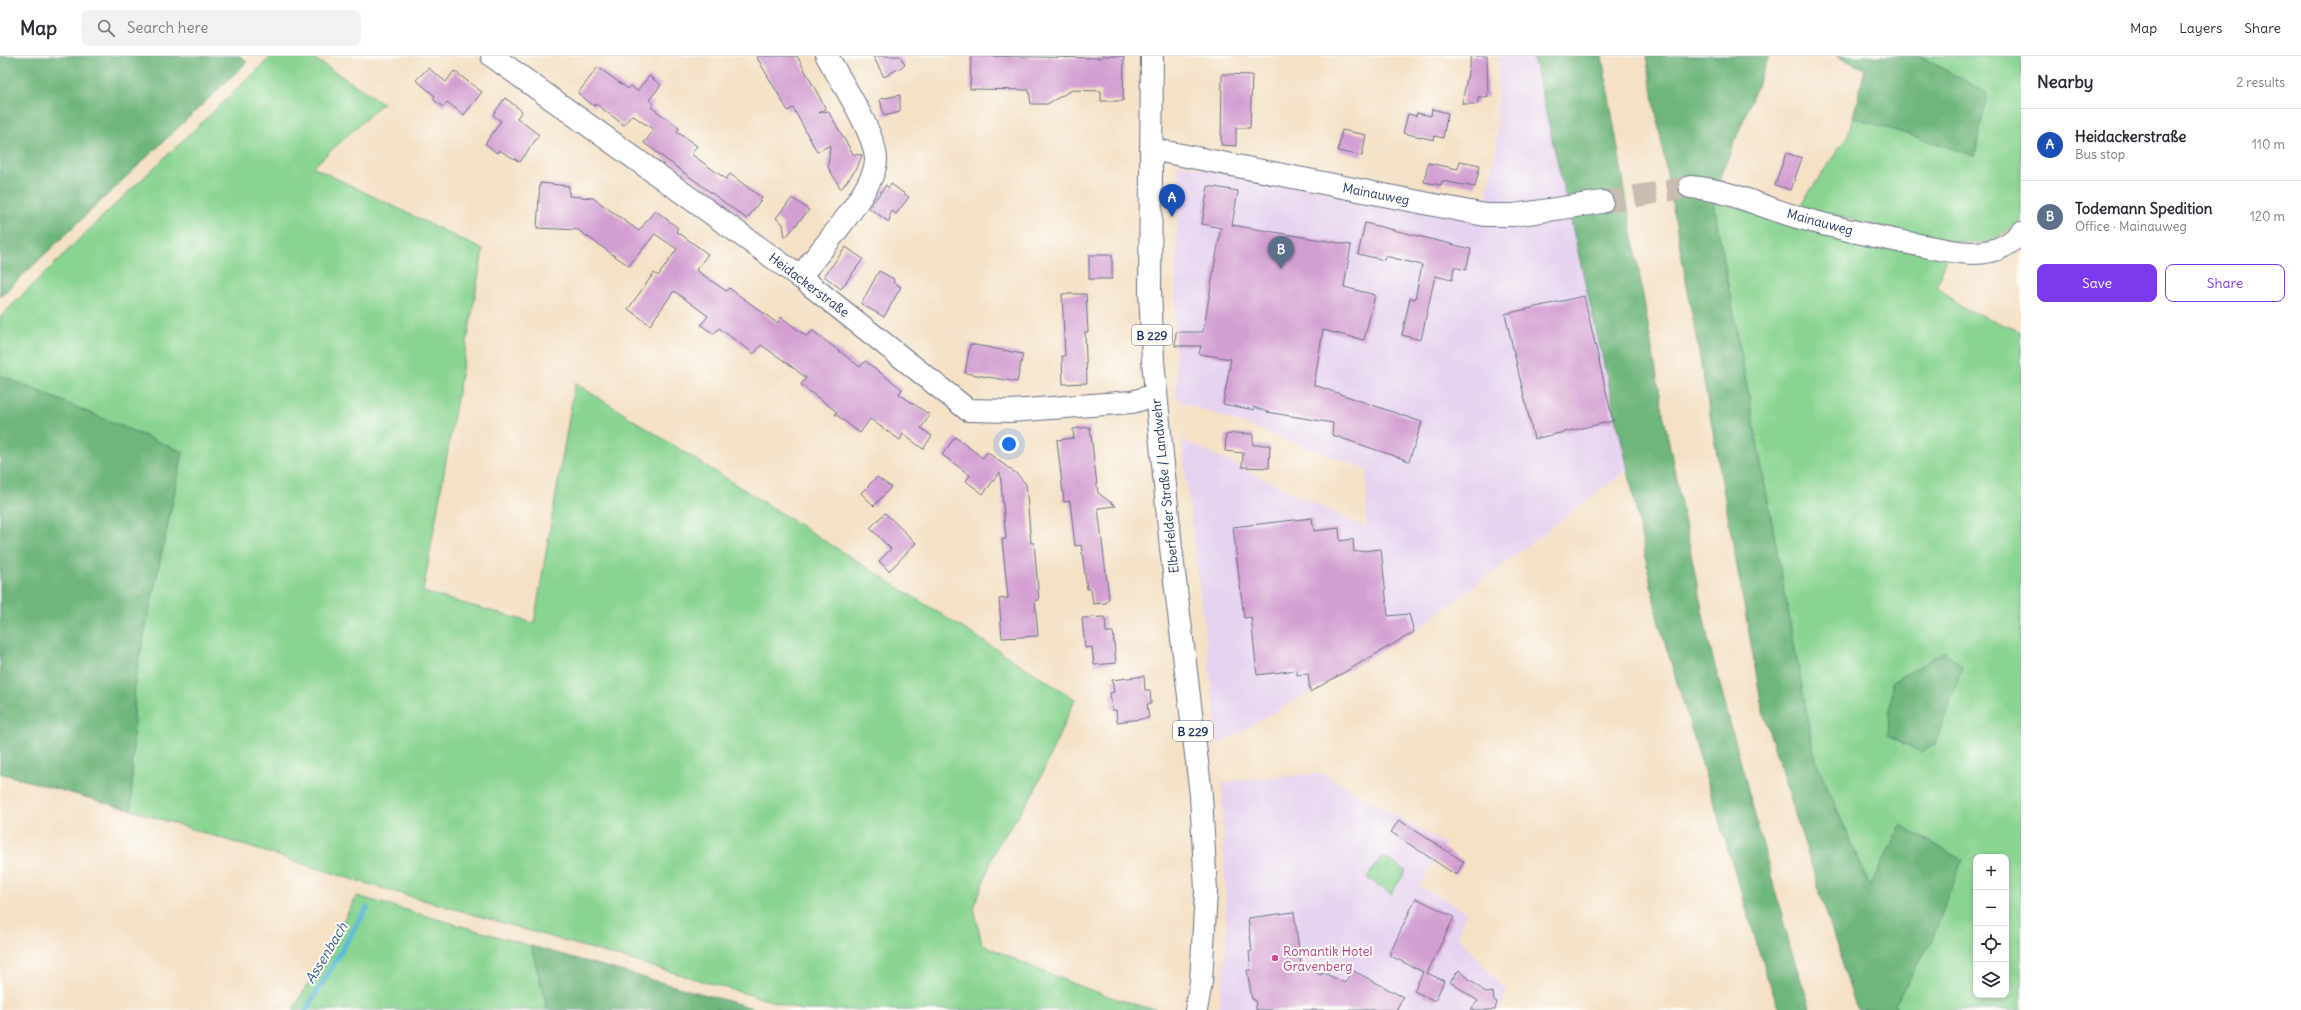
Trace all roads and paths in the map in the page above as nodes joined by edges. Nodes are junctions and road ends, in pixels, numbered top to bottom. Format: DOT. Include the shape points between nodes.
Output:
graph roads {
  1 [pos="492,56"];
  2 [pos="826,56"];
  3 [pos="1152,56"];
  4 [pos="1151,149"];
  5 [pos="1690,187"];
  6 [pos="1602,202"];
  7 [pos="2021,233"];
  8 [pos="800,277"];
  9 [pos="1155,395"];
  10 [pos="1196,1010"];
  1 -- 8 [label="street, Heidackerstraße"];
  2 -- 8 [label="street" via="873,143 876,161 870,180 854,205"];
  3 -- 4 [label="street, Elberfelder Straße / Landwehr / B 229"];
  4 -- 6 [label="street, Mainauweg" via="1485,215 1514,214"];
  4 -- 9 [label="street, Elberfelder Straße / Landwehr / B 229" via="1150,290"];
  5 -- 7 [label="street, Mainauweg" via="1709,188 1797,217 1849,230 1952,251 1992,251"];
  8 -- 9 [label="street, Heidackerstraße" via="968,410 1010,411 1132,402"];
  9 -- 10 [label="street, Elberfelder Straße / Landwehr / B 229" via="1201,795 1206,914 1201,982"];
}
